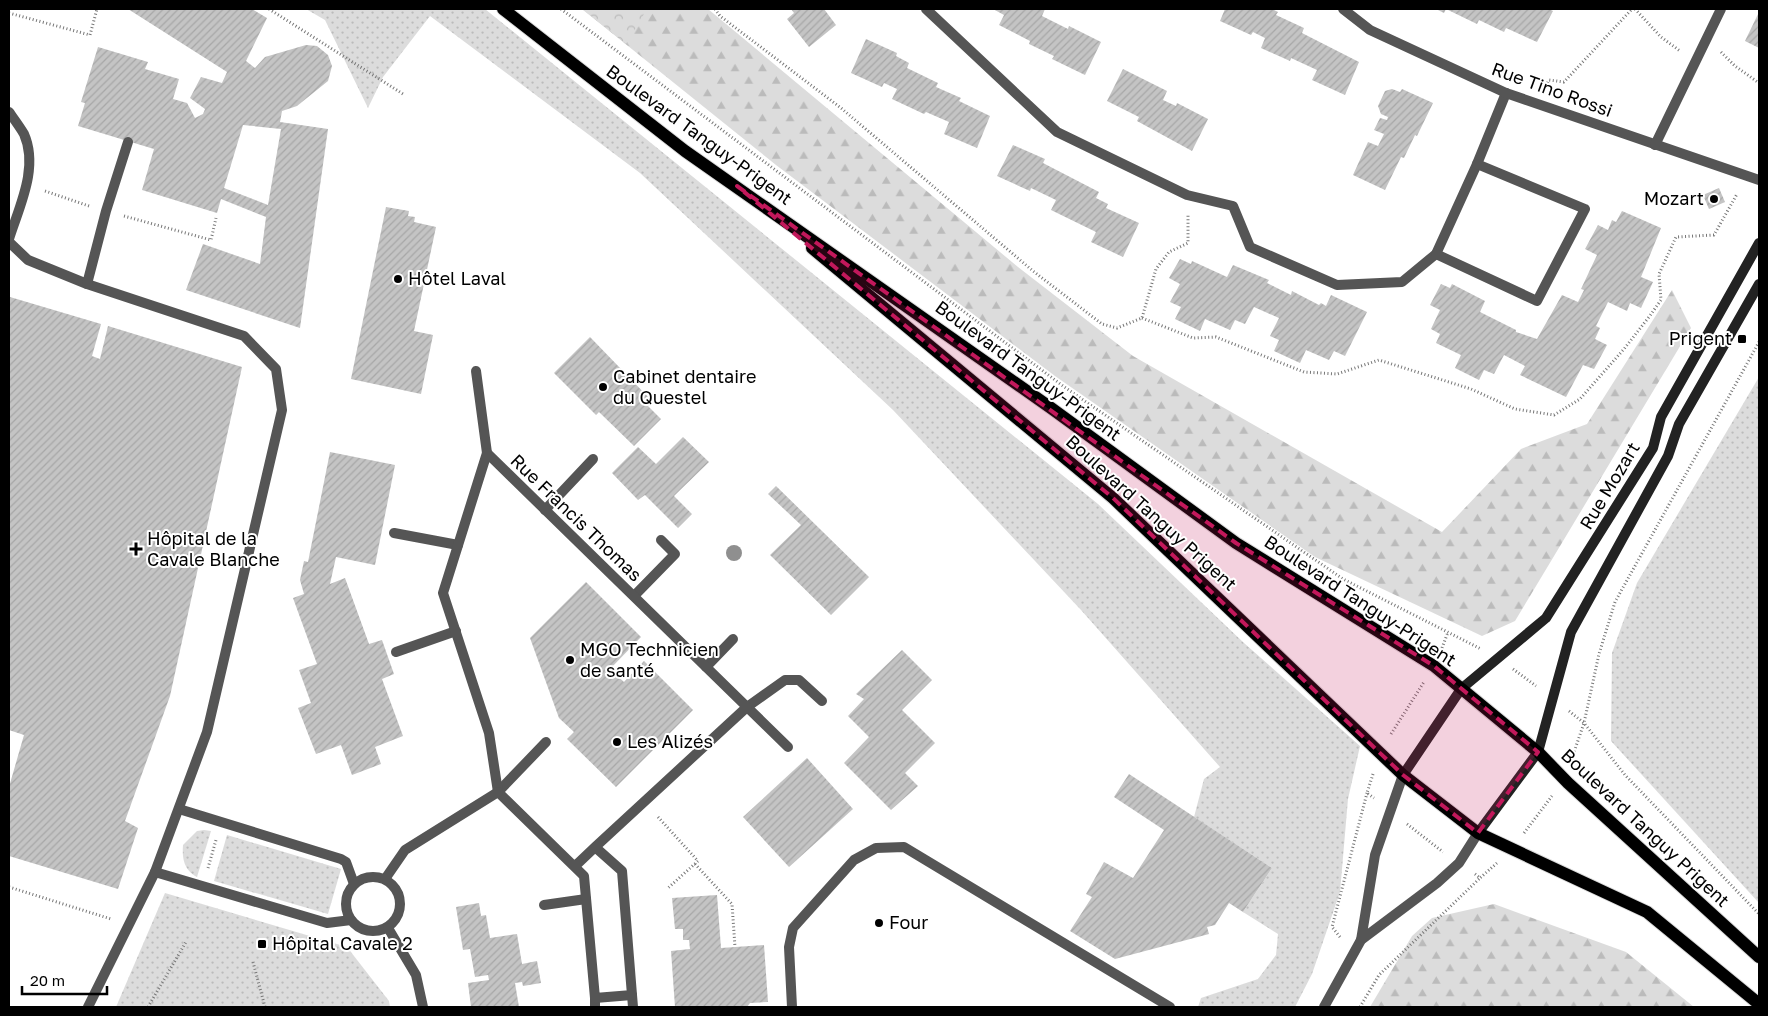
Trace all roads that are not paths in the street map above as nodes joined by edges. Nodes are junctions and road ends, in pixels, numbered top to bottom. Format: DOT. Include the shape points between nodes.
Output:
graph roads {
  1 [pos="503,9"];
  2 [pos="926,9"];
  3 [pos="1343,9"];
  4 [pos="1721,9"];
  5 [pos="1506,93"];
  6 [pos="9,112"];
  7 [pos="128,142"];
  8 [pos="1655,145"];
  9 [pos="1478,164"];
  10 [pos="1759,180"];
  11 [pos="737,186"];
  12 [pos="9,240"];
  13 [pos="1759,244"];
  14 [pos="1436,254"];
  15 [pos="87,284"];
  16 [pos="1759,284"];
  17 [pos="476,371"];
  18 [pos="487,454"];
  19 [pos="593,459"];
  20 [pos="545,510"];
  21 [pos="394,532"];
  22 [pos="661,540"];
  23 [pos="458,544"];
  24 [pos="634,596"];
  25 [pos="456,630"];
  26 [pos="733,640"];
  27 [pos="396,652"];
  28 [pos="706,666"];
  29 [pos="1461,690"];
  30 [pos="822,700"];
  31 [pos="747,707"];
  32 [pos="546,742"];
  33 [pos="788,747"];
  34 [pos="1538,752"];
  35 [pos="1403,775"];
  36 [pos="498,792"];
  37 [pos="179,810"];
  38 [pos="1478,833"];
  39 [pos="595,848"];
  40 [pos="575,866"];
  41 [pos="155,872"];
  42 [pos="385,879"];
  43 [pos="354,884"];
  44 [pos="586,899"];
  45 [pos="544,905"];
  46 [pos="351,920"];
  47 [pos="388,928"];
  48 [pos="1361,940"];
  49 [pos="1759,957"];
  50 [pos="632,995"];
  51 [pos="595,1003"];
  52 [pos="1759,1004"];
  53 [pos="88,1007"];
  54 [pos="423,1007"];
  55 [pos="633,1007"];
  56 [pos="792,1007"];
  57 [pos="1170,1007"];
  58 [pos="1324,1007"];
  1 -- 11 [label="main road, Boulevard Tanguy-Prigent" via="685,151"];
  2 -- 14 [label="street" via="1057,132 1187,195 1233,206 1250,247 1337,285 1402,282"];
  3 -- 5 [label="street, Rue Tino Rossi" via="1370,30"];
  4 -- 8 [label="street"];
  5 -- 8 [label="street, Rue Tino Rossi"];
  5 -- 9 [label="street"];
  6 -- 12 [label="street" via="24,135 29,159 27,185"];
  7 -- 15 [label="street"];
  8 -- 10 [label="street, Rue Tino Rossi"];
  9 -- 14 [label="street"];
  9 -- 14 [label="street" via="1585,209 1537,301"];
  11 -- 29 [label="main road, Boulevard Tanguy-Prigent" via="1236,543 1434,666"];
  11 -- 35 [label="main road, Boulevard Tanguy Prigent" via="1113,498"];
  12 -- 15 [label="street" via="28,260"];
  13 -- 29 [label="street, Rue Mozart" via="1661,418 1654,448 1546,618"];
  15 -- 37 [label="street" via="244,336 276,369 282,410 207,732"];
  16 -- 34 [label="street, Rue Mozart" via="1679,424 1668,456 1571,632"];
  17 -- 18 [label="street"];
  18 -- 20 [label="street, Rue Francis Thomas"];
  18 -- 23 [label="street, Rue Francis Thomas"];
  19 -- 20 [label="street"];
  20 -- 24 [label="street, Rue Francis Thomas"];
  21 -- 23 [label="street"];
  22 -- 24 [label="street" via="675,554"];
  23 -- 25 [label="street, Rue Francis Thomas" via="443,592"];
  24 -- 28 [label="street, Rue Francis Thomas"];
  25 -- 27 [label="street"];
  25 -- 36 [label="street, Rue Francis Thomas" via="489,733"];
  26 -- 28 [label="street"];
  28 -- 31 [label="street, Rue Francis Thomas"];
  29 -- 34 [label="main road, Boulevard Tanguy-Prigent"];
  29 -- 35 [label="street"];
  30 -- 31 [label="street" via="799,680 785,680"];
  31 -- 33 [label="street, Rue Francis Thomas"];
  31 -- 39 [label="street"];
  32 -- 36 [label="street"];
  34 -- 38 [label="street, Boulevard Tanguy Prigent"];
  34 -- 49 [label="main road, Boulevard Tanguy Prigent"];
  35 -- 38 [label="main road"];
  35 -- 48 [label="street" via="1375,855"];
  36 -- 40 [label="street"];
  36 -- 42 [label="street" via="405,850"];
  37 -- 41 [label="street"];
  37 -- 43 [label="street" via="341,859 346,862"];
  38 -- 48 [label="street" via="1459,863"];
  38 -- 52 [label="main road" via="1647,912"];
  39 -- 40 [label="street"];
  39 -- 50 [label="street" via="622,870"];
  40 -- 44 [label="street" via="584,876"];
  41 -- 46 [label="street" via="327,923"];
  41 -- 53 [label="street"];
  42 -- 43 [label="street" via="369,877"];
  42 -- 47 [label="street" via="399,893 401,902 400,912"];
  43 -- 46 [label="street" via="346,902"];
  44 -- 45 [label="street"];
  44 -- 51 [label="street"];
  46 -- 47 [label="street" via="364,930 376,932"];
  47 -- 54 [label="street" via="416,975"];
  48 -- 58 [label="street"];
  50 -- 51 [label="street"];
  50 -- 55 [label="street"];
  56 -- 57 [label="street" via="789,948 793,928 854,860 876,848 904,847"];
}
